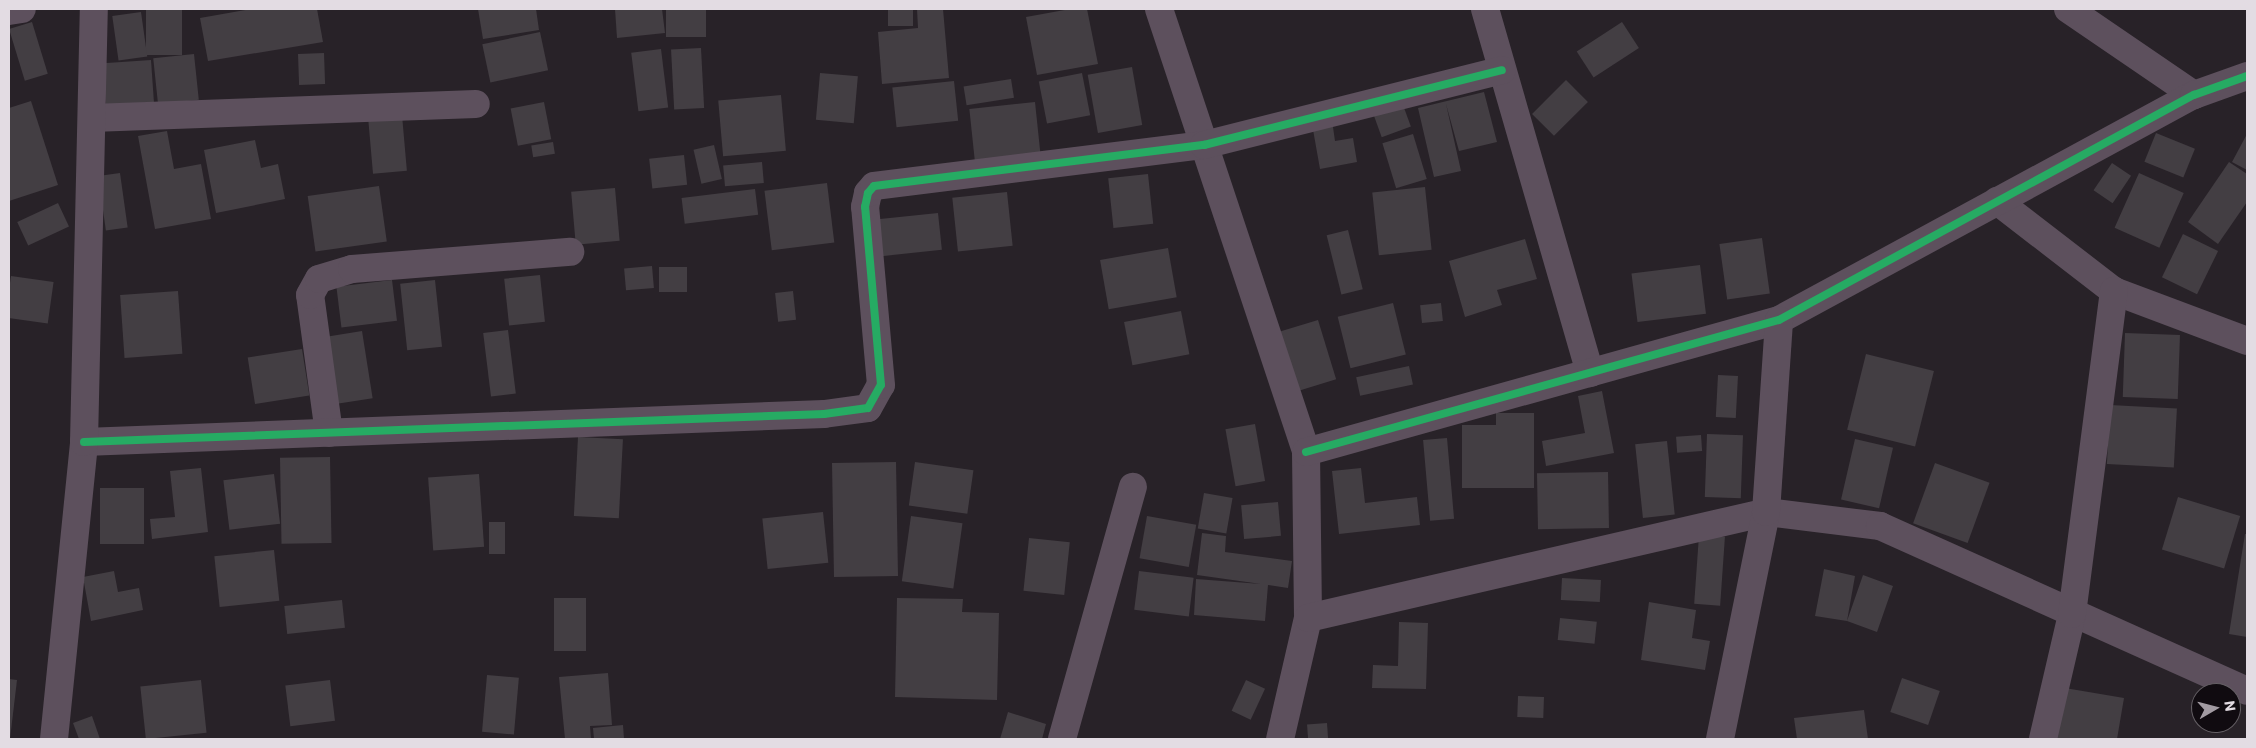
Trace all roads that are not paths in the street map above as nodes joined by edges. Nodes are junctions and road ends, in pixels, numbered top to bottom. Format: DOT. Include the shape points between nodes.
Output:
graph roads {
  1 [pos="22,9"];
  2 [pos="94,9"];
  3 [pos="1159,9"];
  4 [pos="1485,9"];
  5 [pos="2068,9"];
  6 [pos="9,11"];
  7 [pos="1502,70"];
  8 [pos="2247,76"];
  9 [pos="2194,96"];
  10 [pos="476,104"];
  11 [pos="92,118"];
  12 [pos="1204,145"];
  13 [pos="1997,201"];
  14 [pos="570,252"];
  15 [pos="2114,291"];
  16 [pos="1779,320"];
  17 [pos="2247,341"];
  18 [pos="1590,373"];
  19 [pos="329,433"];
  20 [pos="84,442"];
  21 [pos="1306,452"];
  22 [pos="1133,487"];
  23 [pos="1766,512"];
  24 [pos="2072,614"];
  25 [pos="1308,618"];
  26 [pos="2247,691"];
  27 [pos="54,739"];
  28 [pos="1062,739"];
  29 [pos="1280,739"];
  30 [pos="1720,739"];
  31 [pos="2043,739"];
  1 -- 6 [label="street"];
  2 -- 11 [label="street"];
  3 -- 12 [label="street"];
  4 -- 7 [label="street"];
  5 -- 9 [label="street"];
  7 -- 12 [label="street"];
  7 -- 18 [label="street"];
  8 -- 9 [label="street"];
  9 -- 13 [label="street"];
  10 -- 11 [label="street"];
  11 -- 20 [label="street"];
  12 -- 19 [label="street" via="874,186 868,193 865,207 881,385 868,408 824,414"];
  12 -- 21 [label="street"];
  13 -- 15 [label="street"];
  13 -- 16 [label="street"];
  14 -- 19 [label="street" via="352,269 319,279 310,295"];
  15 -- 17 [label="street"];
  15 -- 24 [label="street"];
  16 -- 18 [label="street"];
  16 -- 23 [label="street"];
  18 -- 21 [label="street"];
  19 -- 20 [label="street"];
  20 -- 27 [label="street"];
  21 -- 25 [label="street"];
  22 -- 28 [label="street"];
  23 -- 24 [label="street" via="1880,526"];
  23 -- 25 [label="street"];
  23 -- 30 [label="street"];
  24 -- 26 [label="street"];
  24 -- 31 [label="street"];
  25 -- 29 [label="street"];
}
